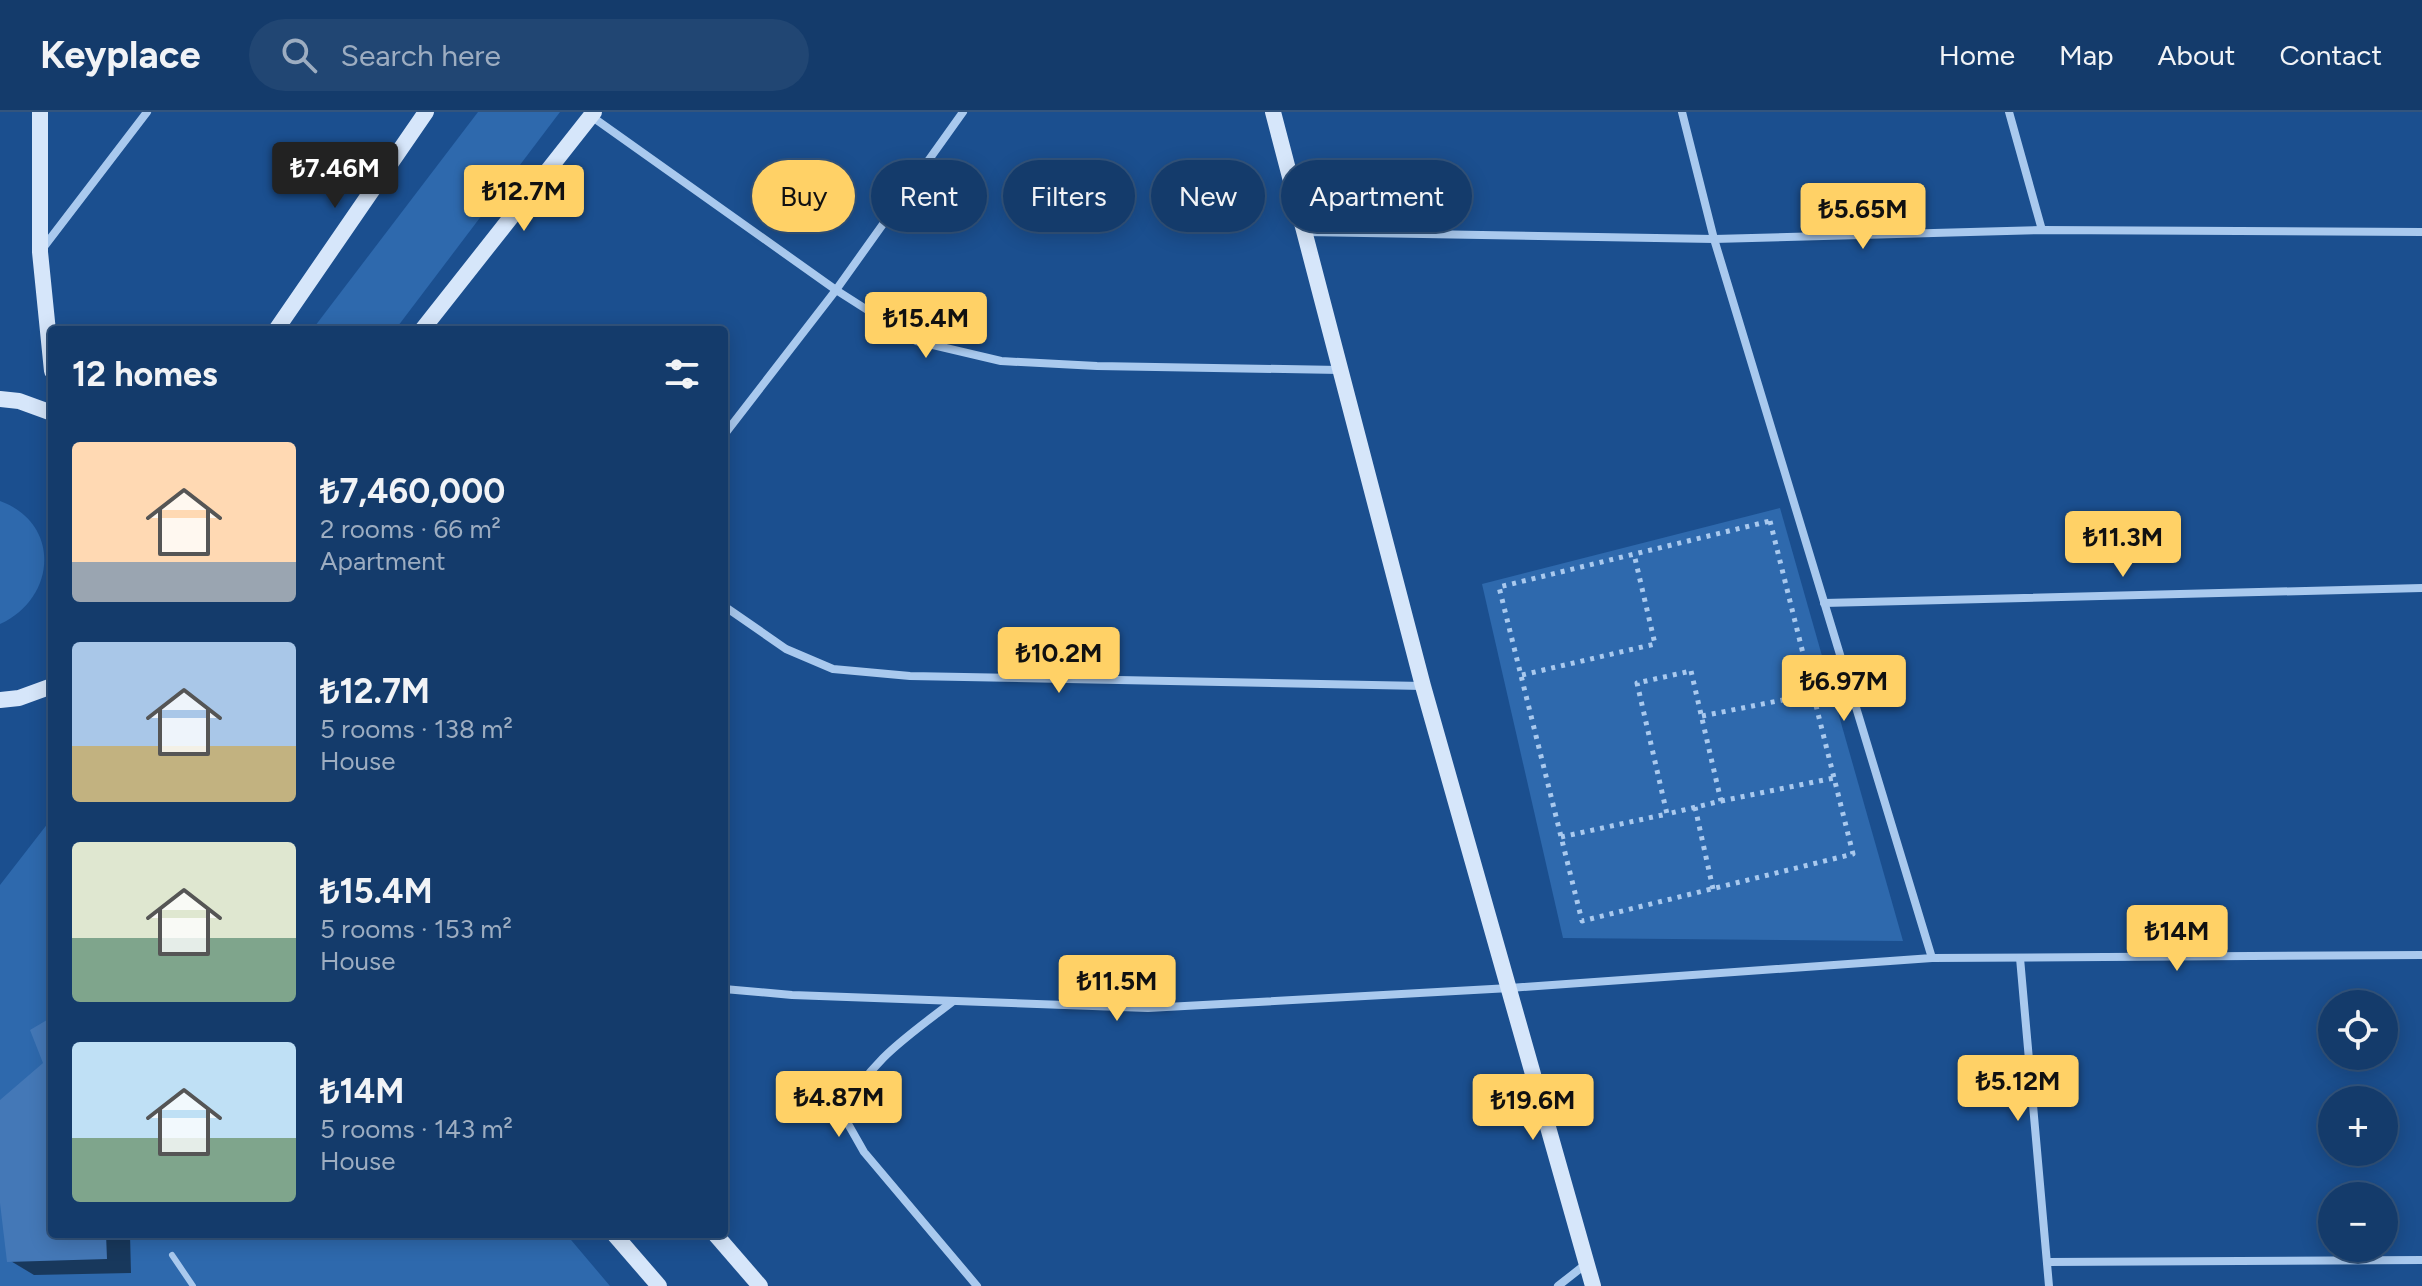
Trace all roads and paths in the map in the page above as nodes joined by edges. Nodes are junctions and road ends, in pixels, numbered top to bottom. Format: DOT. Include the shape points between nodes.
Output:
graph roads {
  1 [pos="40,112"];
  2 [pos="147,112"];
  3 [pos="426,112"];
  4 [pos="963,112"];
  5 [pos="1273,112"];
  6 [pos="1682,112"];
  7 [pos="2009,112"];
  8 [pos="593,114"];
  9 [pos="1286,160"];
  10 [pos="2042,230"];
  11 [pos="1304,232"];
  12 [pos="1355,232"];
  13 [pos="2422,232"];
  14 [pos="1714,239"];
  15 [pos="40,252"];
  16 [pos="836,290"];
  17 [pos="279,326"];
  18 [pos="425,326"];
  19 [pos="48,331"];
  20 [pos="1340,370"];
  21 [pos="0,399"];
  22 [pos="48,412"];
  23 [pos="728,430"];
  24 [pos="1634,554"];
  25 [pos="2422,588"];
  26 [pos="1824,603"];
  27 [pos="728,609"];
  28 [pos="1522,675"];
  29 [pos="1423,686"];
  30 [pos="48,687"];
  31 [pos="1813,694"];
  32 [pos="0,700"];
  33 [pos="1702,716"];
  34 [pos="1834,778"];
  35 [pos="1721,801"];
  36 [pos="1695,807"];
  37 [pos="1667,814"];
  38 [pos="1561,837"];
  39 [pos="1713,889"];
  40 [pos="2422,955"];
  41 [pos="1932,958"];
  42 [pos="2020,958"];
  43 [pos="1510,988"];
  44 [pos="728,989"];
  45 [pos="953,1001"];
  46 [pos="617,1238"];
  47 [pos="718,1238"];
  48 [pos="172,1255"];
  49 [pos="2422,1260"];
  50 [pos="2047,1262"];
  51 [pos="1587,1264"];
  52 [pos="193,1286"];
  53 [pos="659,1286"];
  54 [pos="760,1286"];
  55 [pos="977,1286"];
  56 [pos="1558,1286"];
  57 [pos="1593,1286"];
  58 [pos="2049,1286"];
  1 -- 15 [label="main road"];
  2 -- 15 [label="street"];
  3 -- 17 [label="main road"];
  4 -- 16 [label="street"];
  5 -- 9 [label="main road"];
  6 -- 14 [label="street"];
  7 -- 10 [label="street"];
  8 -- 16 [label="street"];
  8 -- 18 [label="main road"];
  10 -- 13 [label="street"];
  10 -- 14 [label="street"];
  11 -- 20 [label="main road"];
  12 -- 14 [label="street"];
  14 -- 26 [label="street"];
  15 -- 19 [label="main road"];
  16 -- 20 [label="street" via="916,341 1001,361"];
  16 -- 23 [label="street"];
  20 -- 29 [label="main road"];
  21 -- 22 [label="main road"];
  24 -- 28 [label="path" via="1655,644"];
  24 -- 28 [label="path" via="1499,587"];
  24 -- 31 [label="path" via="1770,521"];
  25 -- 26 [label="street"];
  26 -- 41 [label="street"];
  27 -- 29 [label="street" via="786,649 833,669 910,676"];
  28 -- 38 [label="path"];
  29 -- 43 [label="main road"];
  30 -- 32 [label="main road"];
  31 -- 33 [label="path"];
  31 -- 34 [label="path"];
  33 -- 35 [label="path"];
  33 -- 37 [label="path" via="1691,671 1637,683"];
  34 -- 35 [label="path"];
  34 -- 39 [label="path" via="1853,854"];
  35 -- 36 [label="path"];
  36 -- 37 [label="path"];
  36 -- 39 [label="path"];
  37 -- 38 [label="path"];
  38 -- 39 [label="path" via="1582,921"];
  40 -- 42 [label="street"];
  41 -- 42 [label="street"];
  41 -- 43 [label="street"];
  42 -- 50 [label="street"];
  43 -- 45 [label="street" via="1148,1008"];
  43 -- 51 [label="main road"];
  44 -- 45 [label="street"];
  45 -- 55 [label="street" via="879,1058 843,1115 864,1152"];
  46 -- 53 [label="main road"];
  47 -- 54 [label="main road"];
  48 -- 52 [label="lane"];
  49 -- 50 [label="street"];
  50 -- 58 [label="street"];
  51 -- 56 [label="street"];
  51 -- 57 [label="main road"];
}
